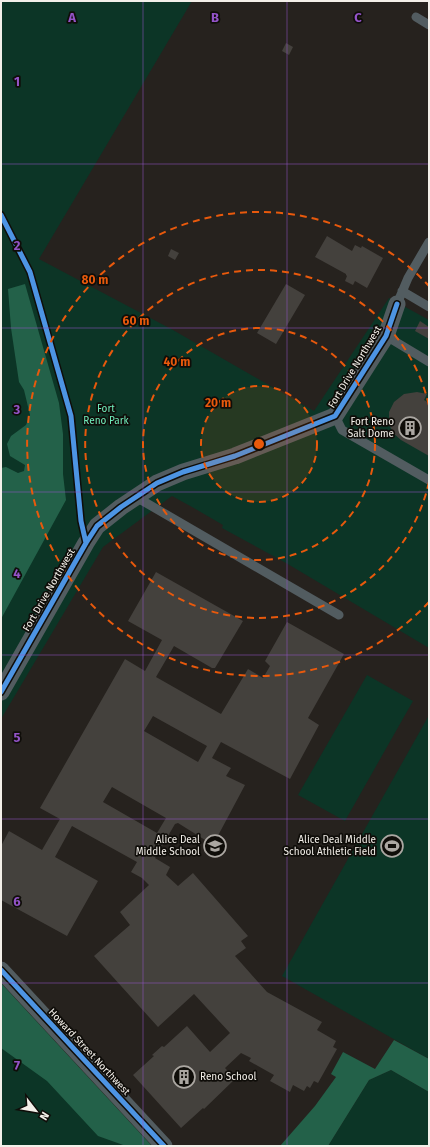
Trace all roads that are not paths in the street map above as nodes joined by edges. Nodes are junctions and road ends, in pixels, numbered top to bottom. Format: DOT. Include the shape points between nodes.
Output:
graph roads {
  1 [pos="416,17"];
  2 [pos="429,25"];
  3 [pos="429,242"];
  4 [pos="400,297"];
  5 [pos="429,307"];
  6 [pos="386,336"];
  7 [pos="429,362"];
  8 [pos="335,416"];
  9 [pos="429,480"];
  10 [pos="136,497"];
  11 [pos="339,616"];
  12 [pos="1,692"];
  13 [pos="1,970"];
  14 [pos="164,1146"];
  1 -- 2 [label="lane"];
  3 -- 4 [label="lane, Fort Drive Northwest"];
  4 -- 5 [label="lane"];
  4 -- 6 [label="street, Fort Drive Northwest"];
  6 -- 7 [label="lane"];
  6 -- 8 [label="street, Fort Drive Northwest"];
  8 -- 9 [label="lane" via="342,430"];
  8 -- 10 [label="street, Fort Drive Northwest" via="234,456 183,472 157,483"];
  10 -- 11 [label="lane"];
  10 -- 12 [label="street, Fort Drive Northwest" via="97,526"];
  13 -- 14 [label="street, Howard Street Northwest"];
}
